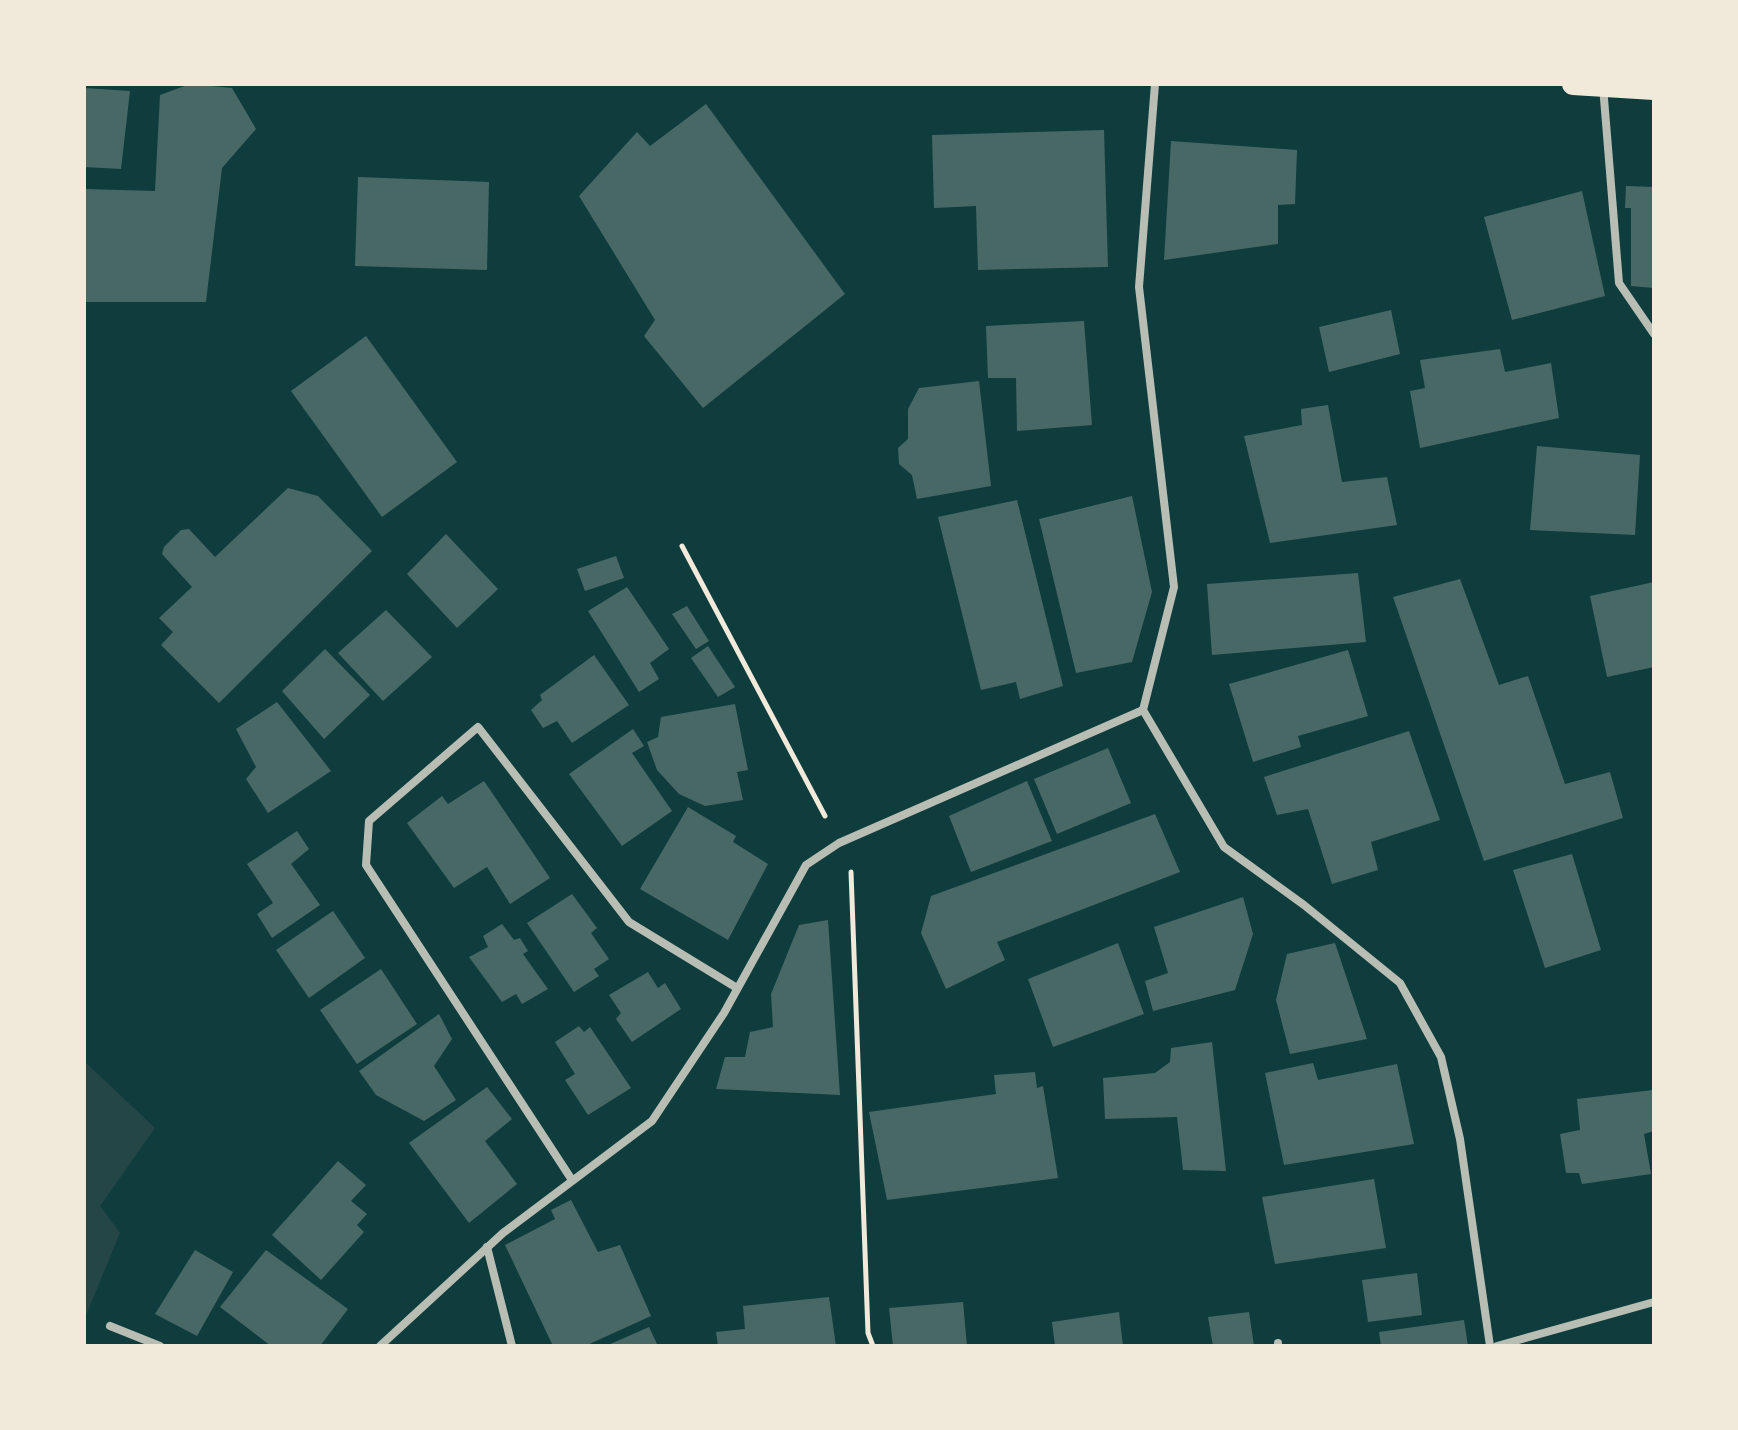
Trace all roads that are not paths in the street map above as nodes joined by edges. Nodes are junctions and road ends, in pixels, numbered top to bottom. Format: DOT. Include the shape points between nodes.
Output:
graph roads {
  1 [pos="1155,84"];
  2 [pos="1573,84"];
  3 [pos="1603,86"];
  4 [pos="1654,89"];
  5 [pos="1654,334"];
  6 [pos="1143,710"];
  7 [pos="737,988"];
  8 [pos="572,1180"];
  9 [pos="487,1247"];
  10 [pos="1654,1302"];
  11 [pos="110,1326"];
  12 [pos="160,1346"];
  13 [pos="380,1346"];
  14 [pos="512,1346"];
  15 [pos="1490,1346"];
  16 [pos="1497,1346"];
  1 -- 6 [label="street" via="1139,287 1174,587"];
  2 -- 3 [label="highway"];
  3 -- 4 [label="highway"];
  3 -- 5 [label="street" via="1619,283"];
  6 -- 7 [label="street" via="839,843 806,865"];
  6 -- 15 [label="street" via="1224,847 1400,983 1441,1057 1460,1139"];
  7 -- 8 [label="street" via="652,1121"];
  7 -- 8 [label="street" via="629,922 478,727 369,821 366,865"];
  8 -- 9 [label="street"];
  9 -- 13 [label="street"];
  9 -- 14 [label="street"];
  10 -- 16 [label="street"];
  11 -- 12 [label="street"];
}
